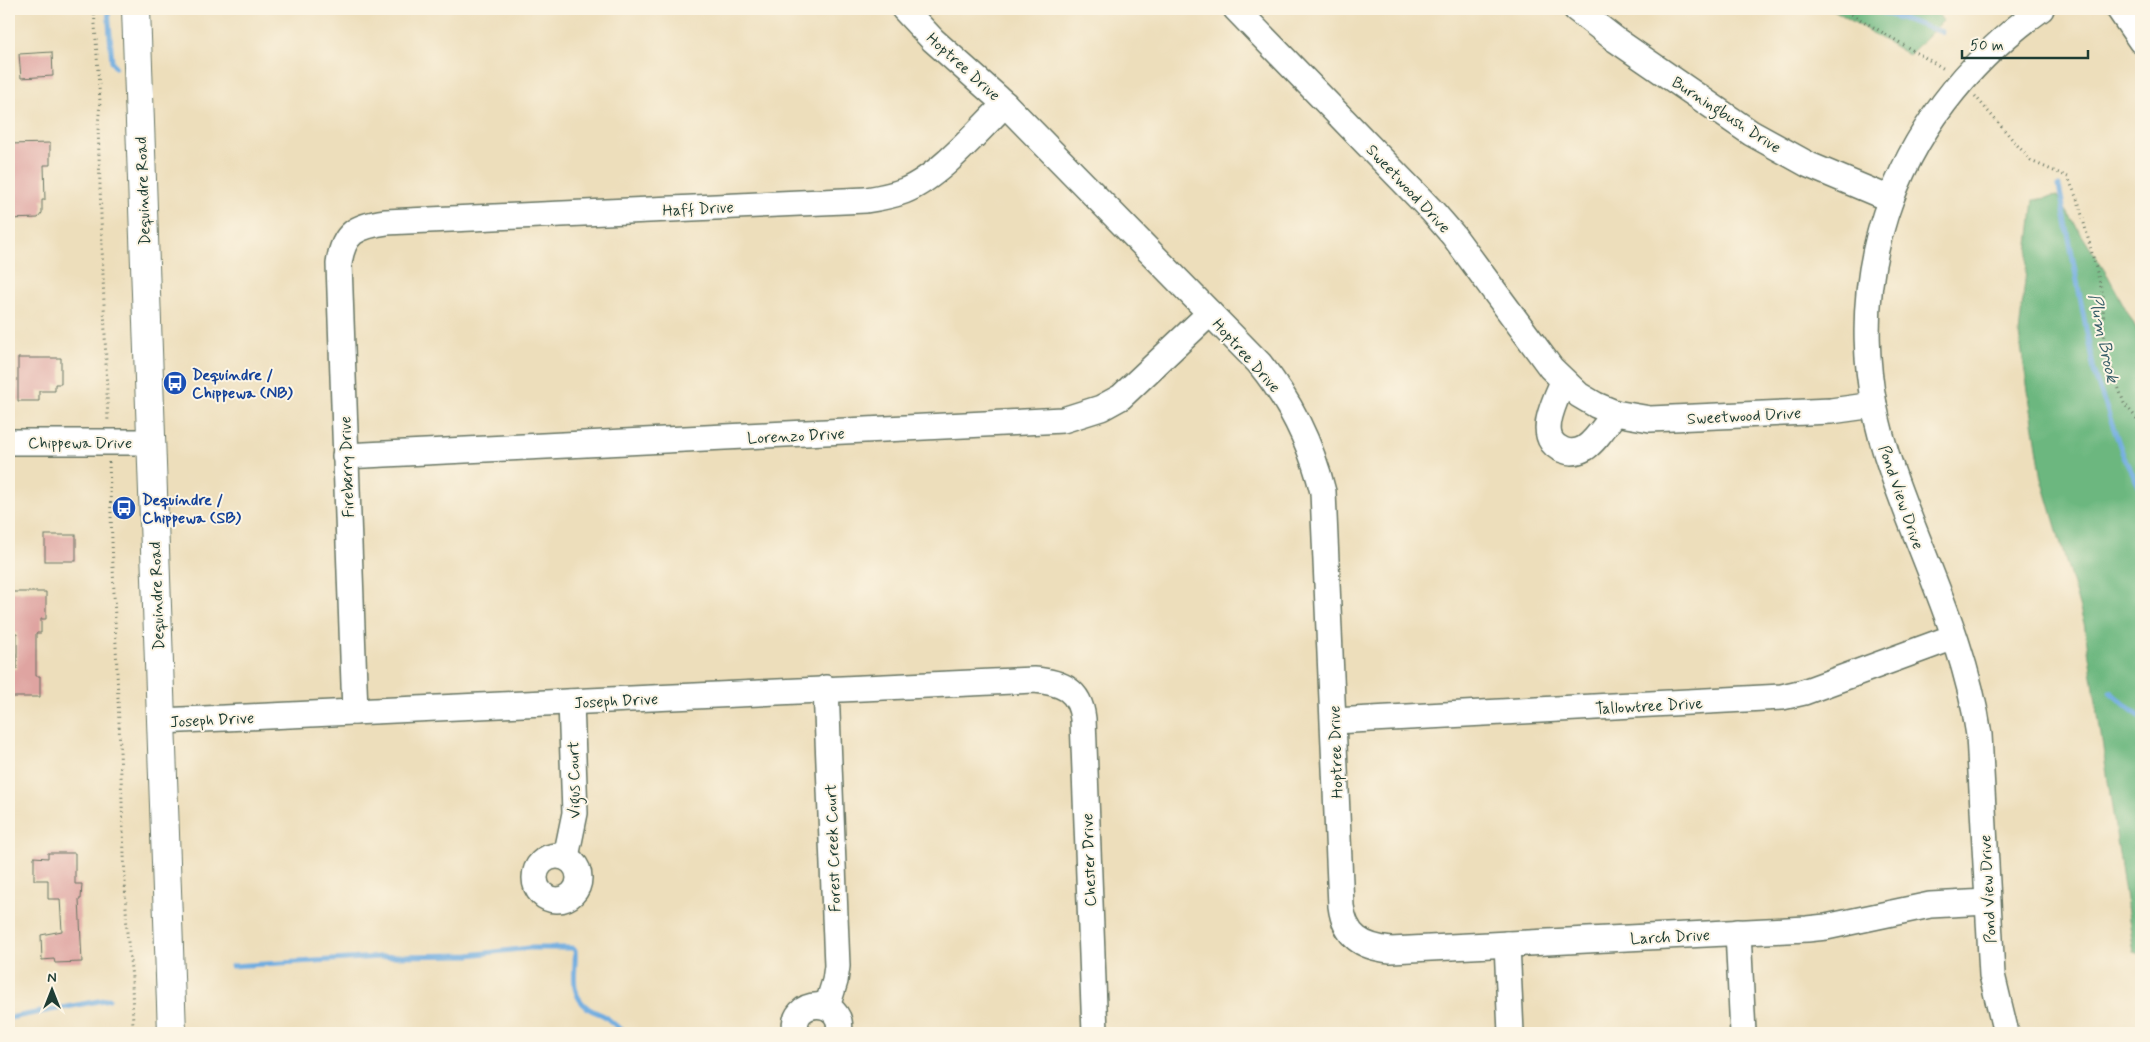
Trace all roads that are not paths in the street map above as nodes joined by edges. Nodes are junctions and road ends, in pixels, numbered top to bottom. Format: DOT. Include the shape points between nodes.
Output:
graph roads {
  1 [pos="136,9"];
  2 [pos="904,9"];
  3 [pos="1236,9"];
  4 [pos="1576,9"];
  5 [pos="2041,9"];
  6 [pos="2119,9"];
  7 [pos="2141,40"];
  8 [pos="1005,104"];
  9 [pos="1890,198"];
  10 [pos="358,228"];
  11 [pos="1210,313"];
  12 [pos="1563,382"];
  13 [pos="1874,405"];
  14 [pos="1615,413"];
  15 [pos="9,442"];
  16 [pos="150,442"];
  17 [pos="345,456"];
  18 [pos="1954,637"];
  19 [pos="826,688"];
  20 [pos="1070,690"];
  21 [pos="571,702"];
  22 [pos="355,712"];
  23 [pos="161,721"];
  24 [pos="1334,721"];
  25 [pos="566,857"];
  26 [pos="1987,902"];
  27 [pos="1738,932"];
  28 [pos="1354,937"];
  29 [pos="1507,944"];
  30 [pos="827,1007"];
  31 [pos="172,1033"];
  32 [pos="796,1033"];
  33 [pos="839,1033"];
  34 [pos="1095,1033"];
  35 [pos="1511,1033"];
  36 [pos="1743,1033"];
  37 [pos="2006,1033"];
  1 -- 16 [label="main road, Dequindre Road"];
  2 -- 8 [label="street, Hoptree Drive" via="933,40"];
  3 -- 12 [label="street, Sweetwood Drive" via="1443,224"];
  4 -- 9 [label="street, Burningbush Drive" via="1752,132 1809,165"];
  5 -- 9 [label="street, Pond View Drive" via="1998,41 1959,82 1927,126"];
  6 -- 7 [label="street"];
  8 -- 10 [label="street, Haff Drive" via="938,170 905,191 888,196 866,200 386,222"];
  8 -- 11 [label="street, Hoptree Drive"];
  9 -- 13 [label="street, Pond View Drive" via="1876,249 1868,315 1868,362"];
  10 -- 17 [label="street, Fireberry Drive" via="347,238 338,264"];
  11 -- 17 [label="street, Lorenzo Drive" via="1121,397 1101,408 1063,420"];
  11 -- 24 [label="street, Hoptree Drive" via="1275,382 1302,428 1318,470 1325,516"];
  12 -- 14 [label="street, Sweetwood Drive" via="1579,395"];
  12 -- 14 [label="street" via="1548,427 1555,447 1575,452 1586,447"];
  13 -- 14 [label="street, Sweetwood Drive" via="1831,411 1650,419"];
  13 -- 18 [label="street, Pond View Drive" via="1892,470"];
  15 -- 16 [label="street, Chippewa Drive"];
  16 -- 23 [label="main road, Dequindre Road"];
  17 -- 22 [label="street, Fireberry Drive"];
  18 -- 24 [label="street, Tallowtree Drive" via="1804,692 1782,697"];
  18 -- 26 [label="street, Pond View Drive" via="1968,680 1979,735"];
  19 -- 20 [label="street, Joseph Drive" via="1034,680 1059,684"];
  19 -- 21 [label="street, Joseph Drive"];
  19 -- 30 [label="street, Forest Creek Court" via="837,966"];
  20 -- 34 [label="street, Chester Drive" via="1082,709 1083,719"];
  21 -- 22 [label="street, Joseph Drive"];
  21 -- 25 [label="street, Vigus Court" via="576,813"];
  22 -- 23 [label="street, Joseph Drive"];
  23 -- 31 [label="main road, Dequindre Road"];
  24 -- 28 [label="street, Hoptree Drive" via="1341,906 1347,929"];
  26 -- 27 [label="street, Larch Drive" via="1930,905 1826,927"];
  26 -- 37 [label="street, Pond View Drive" via="1992,976"];
  27 -- 29 [label="street, Larch Drive"];
  27 -- 36 [label="street"];
  28 -- 29 [label="street, Larch Drive" via="1366,945 1392,950"];
  29 -- 35 [label="street"];
  30 -- 32 [label="street" via="814,1005 801,1011 795,1023"];
  30 -- 33 [label="street" via="837,1016"];
}
